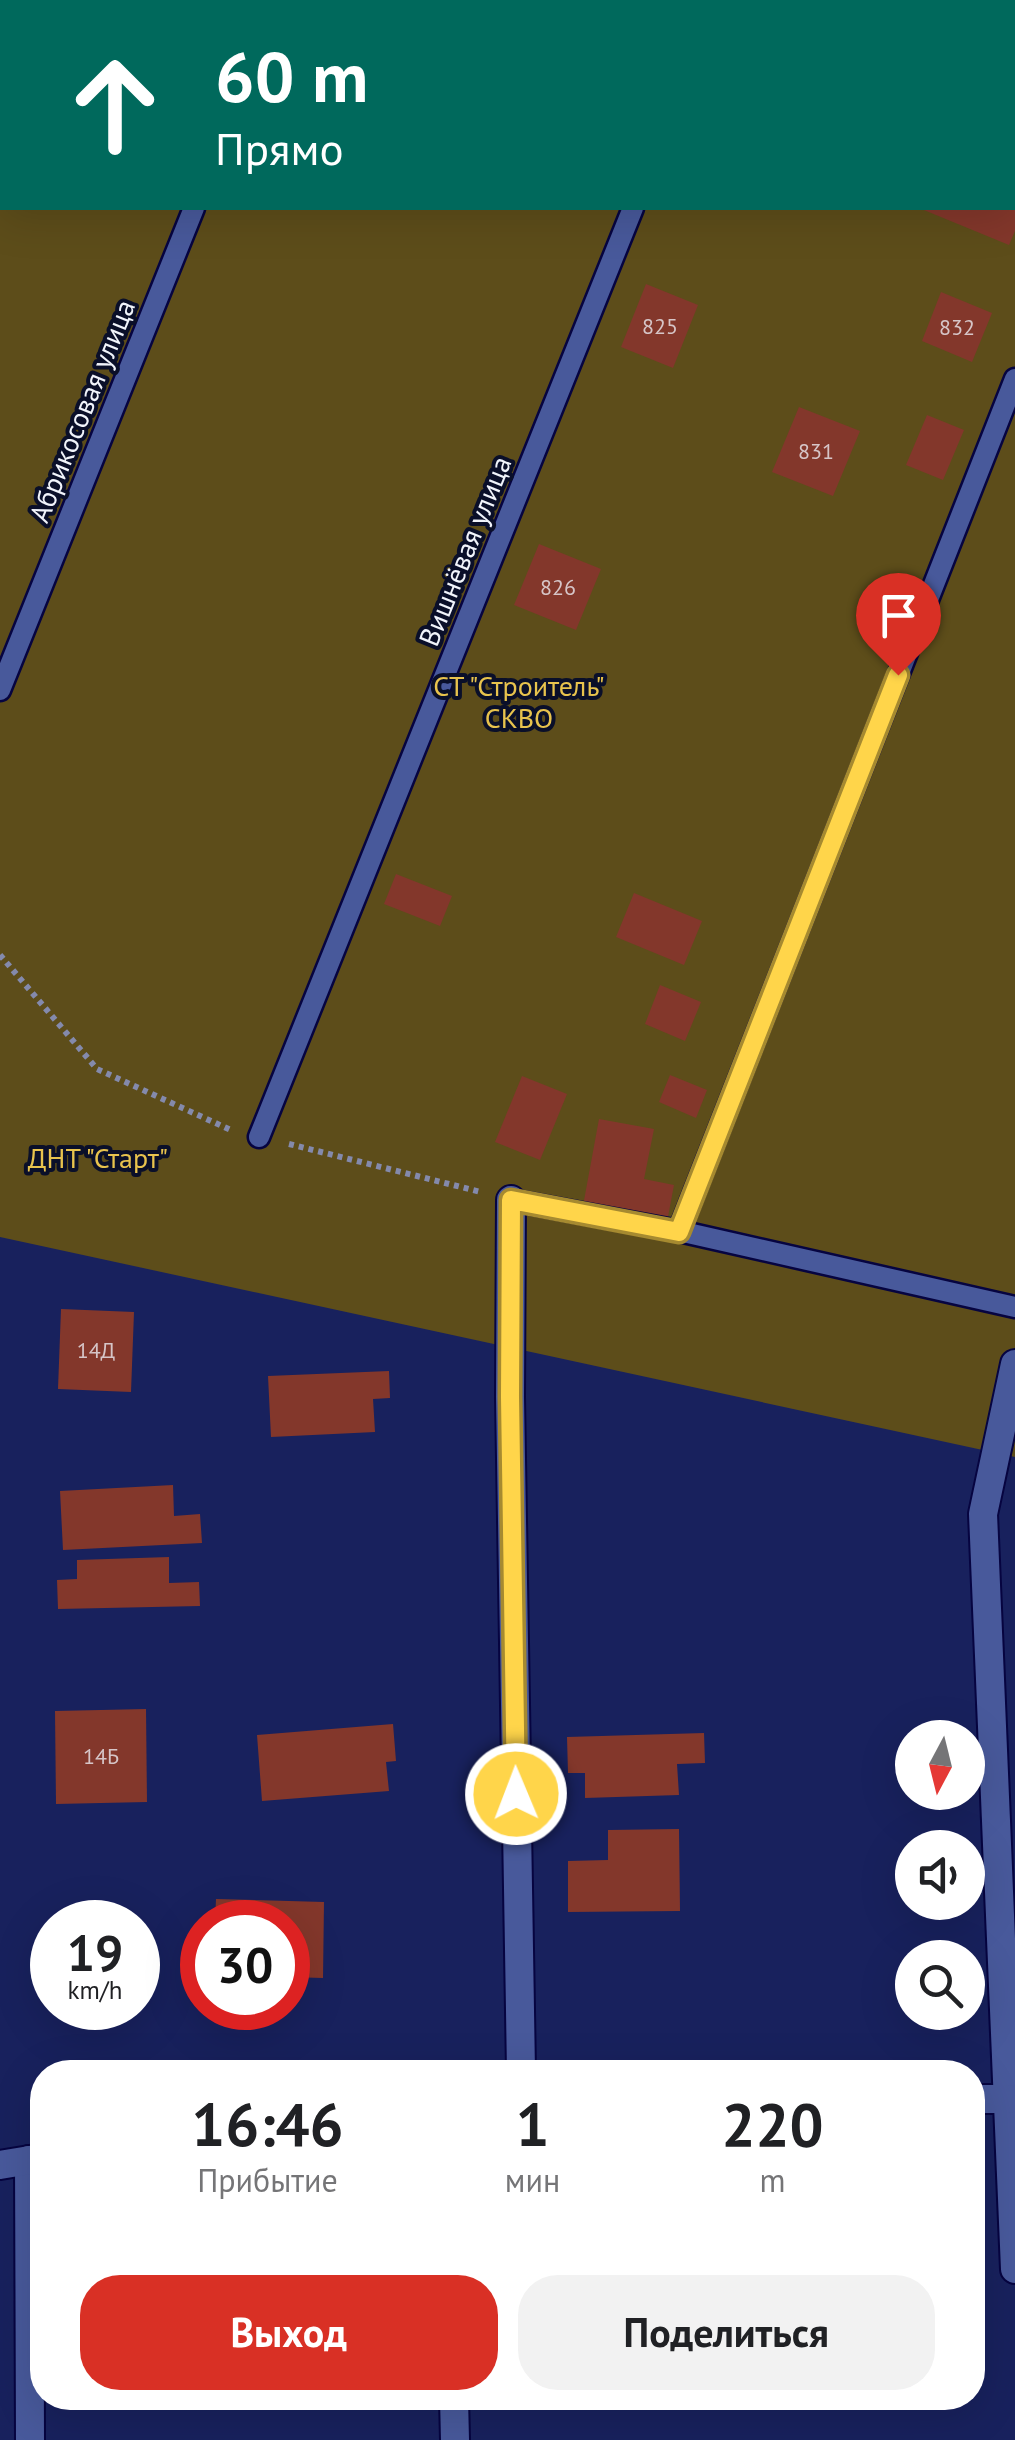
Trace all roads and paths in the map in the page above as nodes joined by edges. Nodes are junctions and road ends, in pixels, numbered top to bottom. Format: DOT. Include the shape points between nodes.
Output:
graph roads {
  1 [pos="193,210"];
  2 [pos="632,210"];
  3 [pos="1015,378"];
  4 [pos="0,690"];
  5 [pos="259,1137"];
  6 [pos="511,1200"];
  7 [pos="679,1232"];
  8 [pos="1015,1307"];
  9 [pos="1015,1364"];
  10 [pos="522,2060"];
  11 [pos="985,2099"];
  12 [pos="1008,2099"];
  13 [pos="30,2160"];
  14 [pos="0,2165"];
  15 [pos="1015,2269"];
  16 [pos="31,2410"];
  17 [pos="454,2410"];
  18 [pos="30,2440"];
  19 [pos="455,2440"];
  1 -- 4 [label="lane, Абрикосовая улица"];
  2 -- 5 [label="lane, Вишнёвая улица"];
  3 -- 7 [label="lane"];
  6 -- 7 [label="lane"];
  6 -- 10 [label="street"];
  7 -- 8 [label="lane"];
  9 -- 12 [label="street" via="983,1514"];
  11 -- 12 [label="street"];
  12 -- 15 [label="street"];
  13 -- 14 [label="street"];
  16 -- 18 [label="street"];
  17 -- 19 [label="street"];
}
